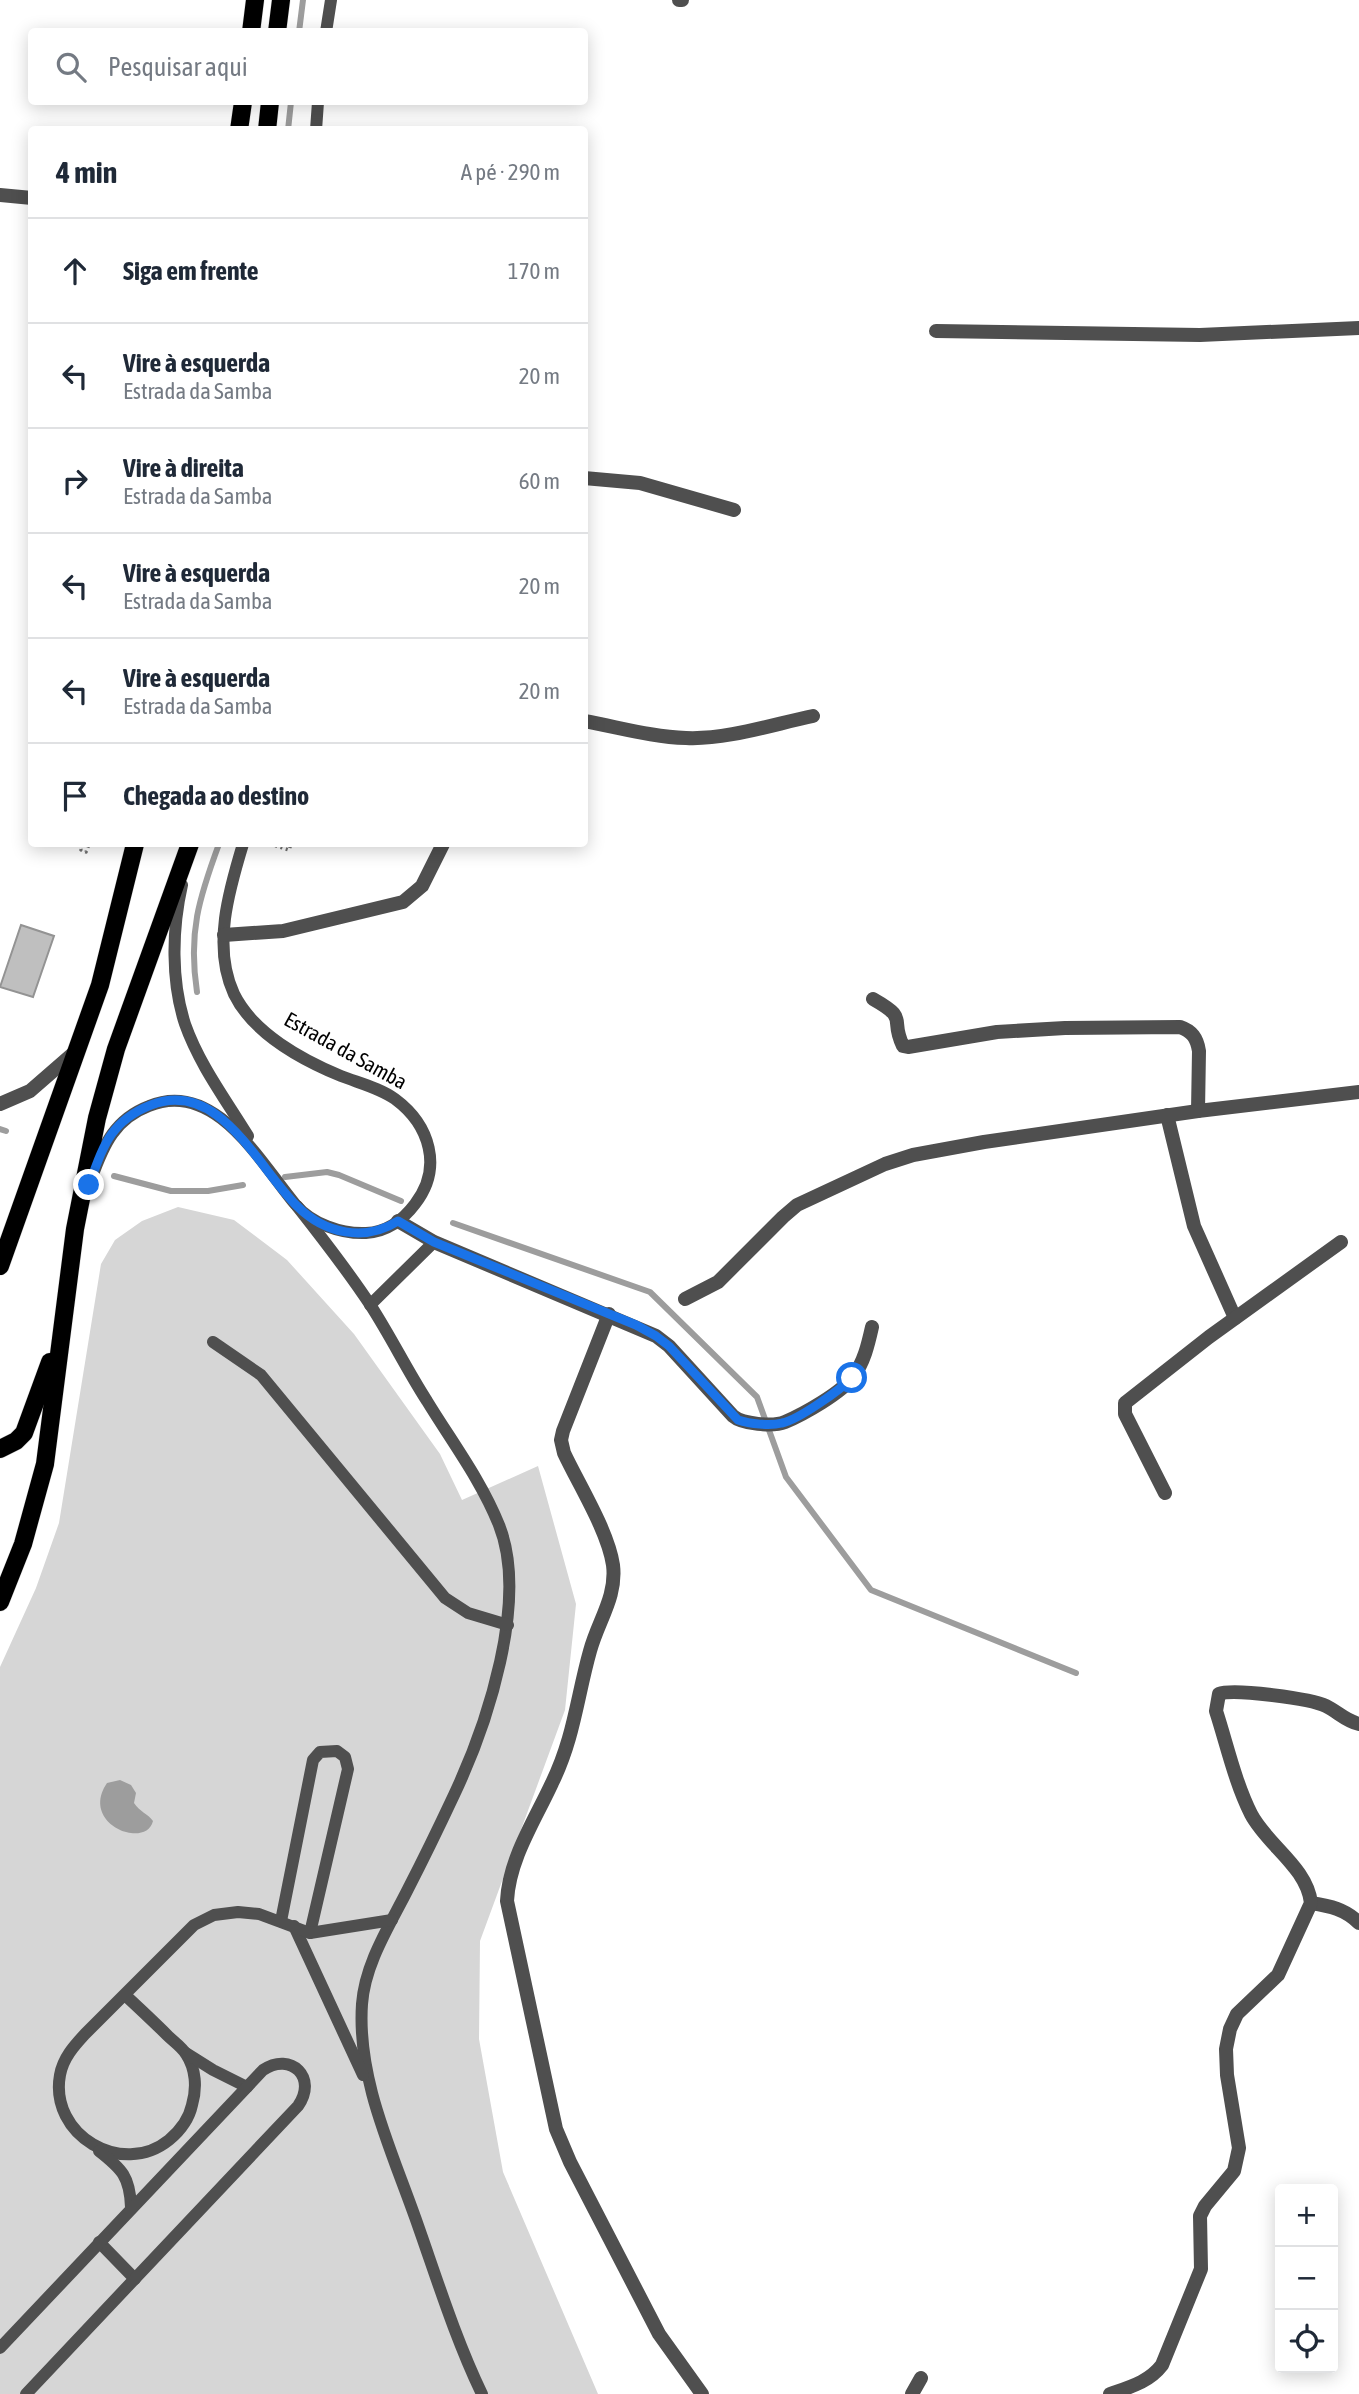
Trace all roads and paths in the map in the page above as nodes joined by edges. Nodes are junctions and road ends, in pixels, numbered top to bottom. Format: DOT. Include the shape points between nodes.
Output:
graph roads {
  1 [pos="255,0"];
  2 [pos="281,0"];
  3 [pos="331,0"];
  4 [pos="252,28"];
  5 [pos="278,28"];
  6 [pos="327,28"];
  7 [pos="243,105"];
  8 [pos="270,105"];
  9 [pos="318,105"];
  10 [pos="240,126"];
  11 [pos="267,126"];
  12 [pos="316,126"];
  13 [pos="0,195"];
  14 [pos="28,198"];
  15 [pos="1359,328"];
  16 [pos="936,331"];
  17 [pos="588,478"];
  18 [pos="734,510"];
  19 [pos="813,716"];
  20 [pos="588,722"];
  21 [pos="134,847"];
  22 [pos="190,847"];
  23 [pos="190,847"];
  24 [pos="242,847"];
  25 [pos="442,847"];
  26 [pos="224,935"];
  27 [pos="873,999"];
  28 [pos="77,1051"];
  29 [pos="1359,1092"];
  30 [pos="0,1104"];
  31 [pos="1198,1111"];
  32 [pos="1167,1115"];
  33 [pos="270,1172"];
  34 [pos="297,1206"];
  35 [pos="398,1221"];
  36 [pos="75,1229"];
  37 [pos="434,1242"];
  38 [pos="1341,1242"];
  39 [pos="0,1266"];
  40 [pos="685,1299"];
  41 [pos="370,1305"];
  42 [pos="609,1314"];
  43 [pos="1236,1318"];
  44 [pos="64,1319"];
  45 [pos="872,1326"];
  46 [pos="214,1342"];
  47 [pos="0,1449"];
  48 [pos="1165,1493"];
  49 [pos="0,1602"];
  50 [pos="508,1625"];
  51 [pos="1359,1724"];
  52 [pos="1311,1903"];
  53 [pos="392,1920"];
  54 [pos="281,1921"];
  55 [pos="1359,1923"];
  56 [pos="294,1926"];
  57 [pos="310,1933"];
  58 [pos="125,1994"];
  59 [pos="186,2053"];
  60 [pos="247,2087"];
  61 [pos="372,2094"];
  62 [pos="82,2138"];
  63 [pos="131,2207"];
  64 [pos="99,2242"];
  65 [pos="135,2279"];
  66 [pos="0,2348"];
  67 [pos="921,2378"];
  68 [pos="26,2394"];
  69 [pos="482,2394"];
  70 [pos="702,2394"];
  71 [pos="912,2394"];
  72 [pos="1110,2394"];
  1 -- 4 [label="main road"];
  2 -- 5 [label="main road"];
  3 -- 6 [label="lane"];
  7 -- 10 [label="main road"];
  8 -- 11 [label="main road"];
  9 -- 12 [label="lane"];
  13 -- 14 [label="street"];
  15 -- 16 [label="street" via="1200,335"];
  17 -- 18 [label="street" via="640,483"];
  19 -- 20 [label="street" via="688,738"];
  21 -- 28 [label="main road" via="100,985"];
  22 -- 33 [label="lane, Estrada da Samba" via="177,906 175,943 185,1023 198,1053"];
  23 -- 36 [label="main road, Estrada da Samba" via="116,1049"];
  24 -- 26 [label="lane, Estrada da Samba" via="231,882"];
  25 -- 26 [label="street" via="422,886 403,902 283,931"];
  26 -- 35 [label="lane, Estrada da Samba" via="226,970 244,1011 286,1046 394,1098 423,1130 429,1146 427,1183"];
  27 -- 31 [label="street" via="893,1010 900,1042 908,1047 997,1032 1180,1027 1198,1043"];
  28 -- 30 [label="street" via="30,1091"];
  28 -- 39 [label="main road"];
  29 -- 31 [label="street"];
  31 -- 32 [label="street"];
  32 -- 40 [label="street" via="984,1142 885,1164 797,1205 718,1282"];
  32 -- 43 [label="street" via="1194,1226"];
  33 -- 34 [label="lane, Estrada da Samba"];
  33 -- 36 [label="lane, Estrada da Samba" via="234,1130 202,1106 155,1103 125,1118 106,1139"];
  34 -- 35 [label="lane, Estrada da Samba" via="342,1232 371,1233"];
  34 -- 41 [label="lane"];
  35 -- 37 [label="street"];
  36 -- 44 [label="main road, Estrada da Samba"];
  37 -- 41 [label="lane"];
  37 -- 42 [label="street"];
  38 -- 43 [label="street"];
  41 -- 50 [label="lane" via="450,1435 500,1528 510,1571"];
  42 -- 45 [label="street" via="669,1346 733,1416 747,1423 783,1423 834,1394 852,1378 865,1356"];
  42 -- 70 [label="street" via="561,1440 608,1546 613,1566 611,1599 589,1652 562,1762 511,1869 508,1901 556,2129 659,2334"];
  43 -- 48 [label="street" via="1125,1403 1125,1414"];
  44 -- 47 [label="main road" via="24,1433"];
  44 -- 49 [label="main road" via="45,1464 23,1544"];
  46 -- 50 [label="lane" via="261,1375 445,1598 468,1613"];
  50 -- 53 [label="lane" via="488,1704 461,1779"];
  51 -- 52 [label="street" via="1324,1705 1264,1694 1227,1691 1219,1694 1216,1702 1251,1814 1302,1879"];
  52 -- 55 [label="street" via="1335,1907"];
  52 -- 72 [label="street" via="1278,1975 1237,2014 1230,2029 1226,2062 1239,2148 1234,2171 1200,2216 1201,2269 1162,2365 1142,2382"];
  53 -- 57 [label="lane"];
  53 -- 61 [label="lane" via="373,1958 362,2001 363,2049"];
  54 -- 56 [label="lane"];
  54 -- 57 [label="lane" via="313,1760 331,1749 345,1757 348,1769"];
  54 -- 58 [label="lane" via="238,1912 214,1915 194,1925"];
  56 -- 57 [label="lane"];
  56 -- 61 [label="lane"];
  58 -- 59 [label="lane"];
  58 -- 62 [label="lane" via="69,2052 60,2074 60,2098 67,2120"];
  59 -- 60 [label="lane"];
  59 -- 62 [label="lane" via="194,2073 195,2094 190,2115 178,2133 142,2154 100,2150"];
  60 -- 63 [label="lane"];
  60 -- 65 [label="lane" via="263,2070 279,2063 302,2074 306,2091 298,2106"];
  61 -- 69 [label="lane"];
  62 -- 63 [label="lane" via="124,2174"];
  63 -- 64 [label="lane"];
  64 -- 65 [label="lane"];
  64 -- 66 [label="lane"];
  65 -- 68 [label="lane"];
  67 -- 71 [label="street"];
}
